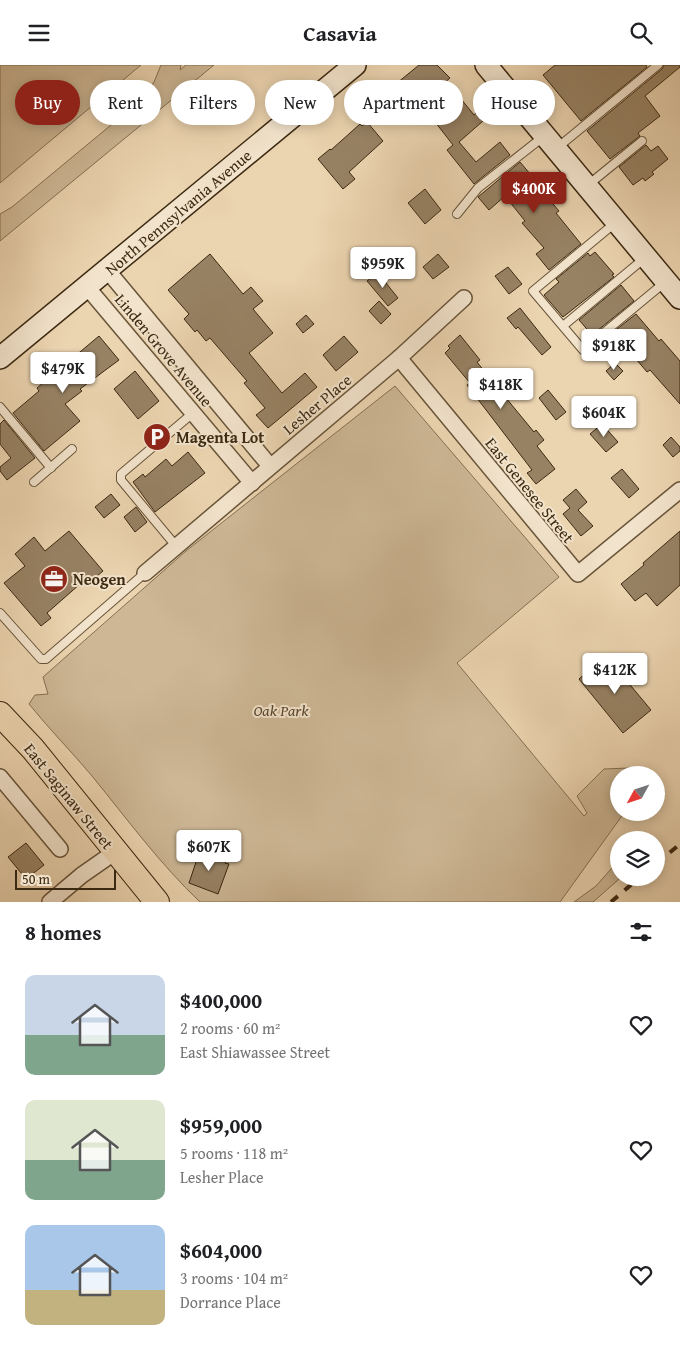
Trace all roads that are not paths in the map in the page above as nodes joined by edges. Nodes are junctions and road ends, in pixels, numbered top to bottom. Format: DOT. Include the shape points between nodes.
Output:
graph roads {
  1 [pos="355,65"];
  2 [pos="658,65"];
  3 [pos="492,67"];
  4 [pos="642,141"];
  5 [pos="550,142"];
  6 [pos="587,187"];
  7 [pos="457,214"];
  8 [pos="617,222"];
  9 [pos="646,257"];
  10 [pos="107,270"];
  11 [pos="87,287"];
  12 [pos="675,289"];
  13 [pos="464,298"];
  14 [pos="563,326"];
  15 [pos="0,358"];
  16 [pos="398,358"];
  17 [pos="0,407"];
  18 [pos="194,413"];
  19 [pos="72,449"];
  20 [pos="270,466"];
  21 [pos="51,468"];
  22 [pos="34,482"];
  23 [pos="252,483"];
  24 [pos="680,490"];
  25 [pos="176,546"];
  26 [pos="145,573"];
  27 [pos="0,613"];
  28 [pos="0,714"];
  29 [pos="0,777"];
  30 [pos="5,793"];
  31 [pos="60,849"];
  32 [pos="115,853"];
  33 [pos="52,902"];
  34 [pos="157,902"];
  1 -- 10 [label="main road, North Pennsylvania Avenue"];
  2 -- 5 [label="lane"];
  3 -- 5 [label="main road"];
  4 -- 6 [label="lane"];
  5 -- 6 [label="main road"];
  5 -- 7 [label="lane" via="478,188"];
  6 -- 8 [label="main road"];
  8 -- 9 [label="main road"];
  8 -- 14 [label="lane" via="533,291"];
  9 -- 12 [label="main road"];
  9 -- 14 [label="lane"];
  10 -- 11 [label="main road, North Pennsylvania Avenue"];
  10 -- 20 [label="street, Linden Grove Avenue"];
  11 -- 15 [label="main road, North Pennsylvania Avenue"];
  11 -- 18 [label="street, Linden Grove Avenue"];
  12 -- 14 [label="lane" via="582,350"];
  13 -- 16 [label="street, Lesher Place"];
  16 -- 20 [label="street, Lesher Place"];
  16 -- 24 [label="street, East Genesee Street" via="578,574"];
  17 -- 21 [label="lane"];
  18 -- 23 [label="street, Linden Grove Avenue"];
  18 -- 25 [label="lane" via="121,474 122,480"];
  19 -- 21 [label="lane"];
  20 -- 23 [label="street, Lesher Place"];
  21 -- 22 [label="lane"];
  23 -- 25 [label="street, Lesher Place"];
  25 -- 26 [label="street, Lesher Place"];
  26 -- 27 [label="lane" via="46,659 41,659"];
  28 -- 32 [label="main road, East Saginaw Street" via="33,749"];
  29 -- 30 [label="street"];
  30 -- 31 [label="street"];
  32 -- 33 [label="street" via="82,875"];
  32 -- 34 [label="main road, East Saginaw Street"];
}
